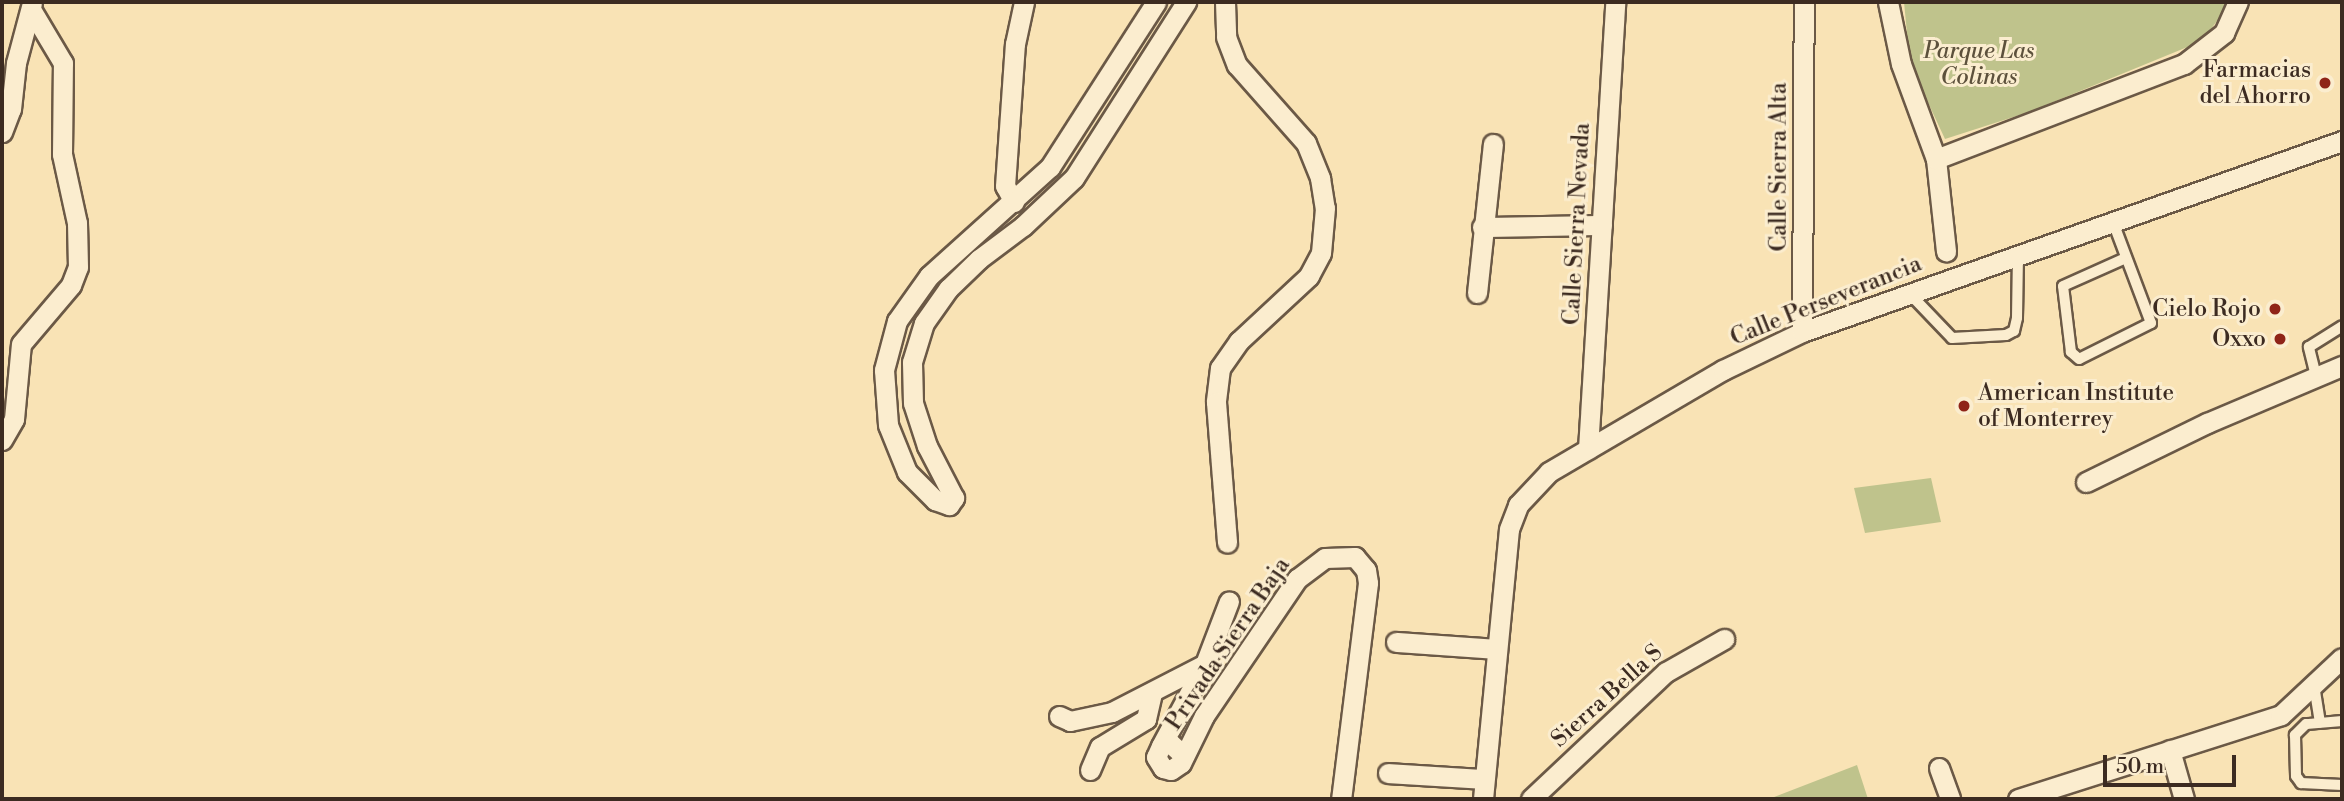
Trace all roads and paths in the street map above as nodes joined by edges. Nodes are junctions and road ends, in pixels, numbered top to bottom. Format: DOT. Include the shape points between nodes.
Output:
graph roads {
  1 [pos="1024,2"];
  2 [pos="1156,2"];
  3 [pos="1185,2"];
  4 [pos="1225,2"];
  5 [pos="1615,2"];
  6 [pos="1804,2"];
  7 [pos="1888,2"];
  8 [pos="2238,2"];
  9 [pos="32,6"];
  10 [pos="2,132"];
  11 [pos="2342,141"];
  12 [pos="1493,144"];
  13 [pos="1936,159"];
  14 [pos="1014,202"];
  15 [pos="2113,222"];
  16 [pos="1602,225"];
  17 [pos="1482,227"];
  18 [pos="1946,251"];
  19 [pos="2018,255"];
  20 [pos="2126,258"];
  21 [pos="1477,292"];
  22 [pos="1909,292"];
  23 [pos="2342,326"];
  24 [pos="1802,332"];
  25 [pos="2342,366"];
  26 [pos="2316,376"];
  27 [pos="2,440"];
  28 [pos="1588,449"];
  29 [pos="2086,482"];
  30 [pos="1227,543"];
  31 [pos="1228,601"];
  32 [pos="1724,639"];
  33 [pos="1396,642"];
  34 [pos="1495,649"];
  35 [pos="2342,658"];
  36 [pos="1205,664"];
  37 [pos="2328,678"];
  38 [pos="1152,694"];
  39 [pos="1059,716"];
  40 [pos="2342,721"];
  41 [pos="2320,723"];
  42 [pos="2170,750"];
  43 [pos="1939,768"];
  44 [pos="1090,770"];
  45 [pos="1388,773"];
  46 [pos="1484,779"];
  47 [pos="2342,786"];
  48 [pos="1341,799"];
  49 [pos="1483,799"];
  50 [pos="1531,799"];
  51 [pos="1950,799"];
  52 [pos="2018,799"];
  53 [pos="2183,799"];
  1 -- 14 [label="street" via="1015,44 1005,186"];
  2 -- 14 [label="street" via="1064,149"];
  3 -- 14 [label="street" via="1074,178 979,259 948,289 924,323 912,362 913,403 927,446 953,490 954,501 948,505 915,483 898,455 883,399 888,345 897,321 929,276"];
  4 -- 30 [label="street" via="1226,37 1237,65 1306,144 1320,178 1325,208 1321,253 1309,276 1239,341 1220,368 1216,402"];
  5 -- 16 [label="street, Calle Sierra Nevada"];
  6 -- 24 [label="street, Calle Sierra Alta"];
  7 -- 13 [label="street" via="1901,64"];
  8 -- 13 [label="street" via="2224,33 2184,64"];
  9 -- 10 [label="street"];
  9 -- 27 [label="street" via="63,63 62,155 77,223 78,267 71,285 20,344 14,419"];
  11 -- 15 [label="street, Calle Perseverancia"];
  12 -- 17 [label="street"];
  13 -- 18 [label="street"];
  15 -- 19 [label="street, Calle Perseverancia"];
  15 -- 20 [label="lane"];
  16 -- 17 [label="street"];
  16 -- 28 [label="street, Calle Sierra Nevada"];
  17 -- 21 [label="street"];
  19 -- 22 [label="street, Calle Perseverancia"];
  19 -- 22 [label="lane" via="2017,318 2010,334 1964,341 1952,338"];
  20 -- 20 [label="lane" via="2150,325 2079,359 2071,352 2063,286"];
  22 -- 24 [label="street, Calle Perseverancia"];
  23 -- 26 [label="lane" via="2309,347"];
  24 -- 28 [label="street, Calle Perseverancia" via="1723,370"];
  25 -- 26 [label="street"];
  26 -- 29 [label="street"];
  28 -- 34 [label="street, Calle Perseverancia" via="1549,472 1518,505 1509,529"];
  31 -- 36 [label="street, Privada Sierra Baja"];
  32 -- 50 [label="street, Sierra Bella S" via="1666,672"];
  33 -- 34 [label="street"];
  34 -- 46 [label="street, Calle Perseverancia"];
  35 -- 37 [label="street"];
  36 -- 38 [label="street"];
  36 -- 48 [label="street, Privada Sierra Baja" via="1161,746 1170,743 1183,755 1297,579 1325,558 1355,557 1366,570 1368,583"];
  37 -- 41 [label="lane"];
  37 -- 42 [label="street" via="2281,715"];
  38 -- 39 [label="street" via="1098,717 1070,722"];
  38 -- 44 [label="street" via="1146,719 1100,747"];
  40 -- 41 [label="lane"];
  41 -- 47 [label="lane" via="2297,730 2296,776 2305,785"];
  42 -- 52 [label="street"];
  42 -- 53 [label="street"];
  43 -- 51 [label="street"];
  45 -- 46 [label="street"];
  46 -- 49 [label="street, Calle Perseverancia"];
}
